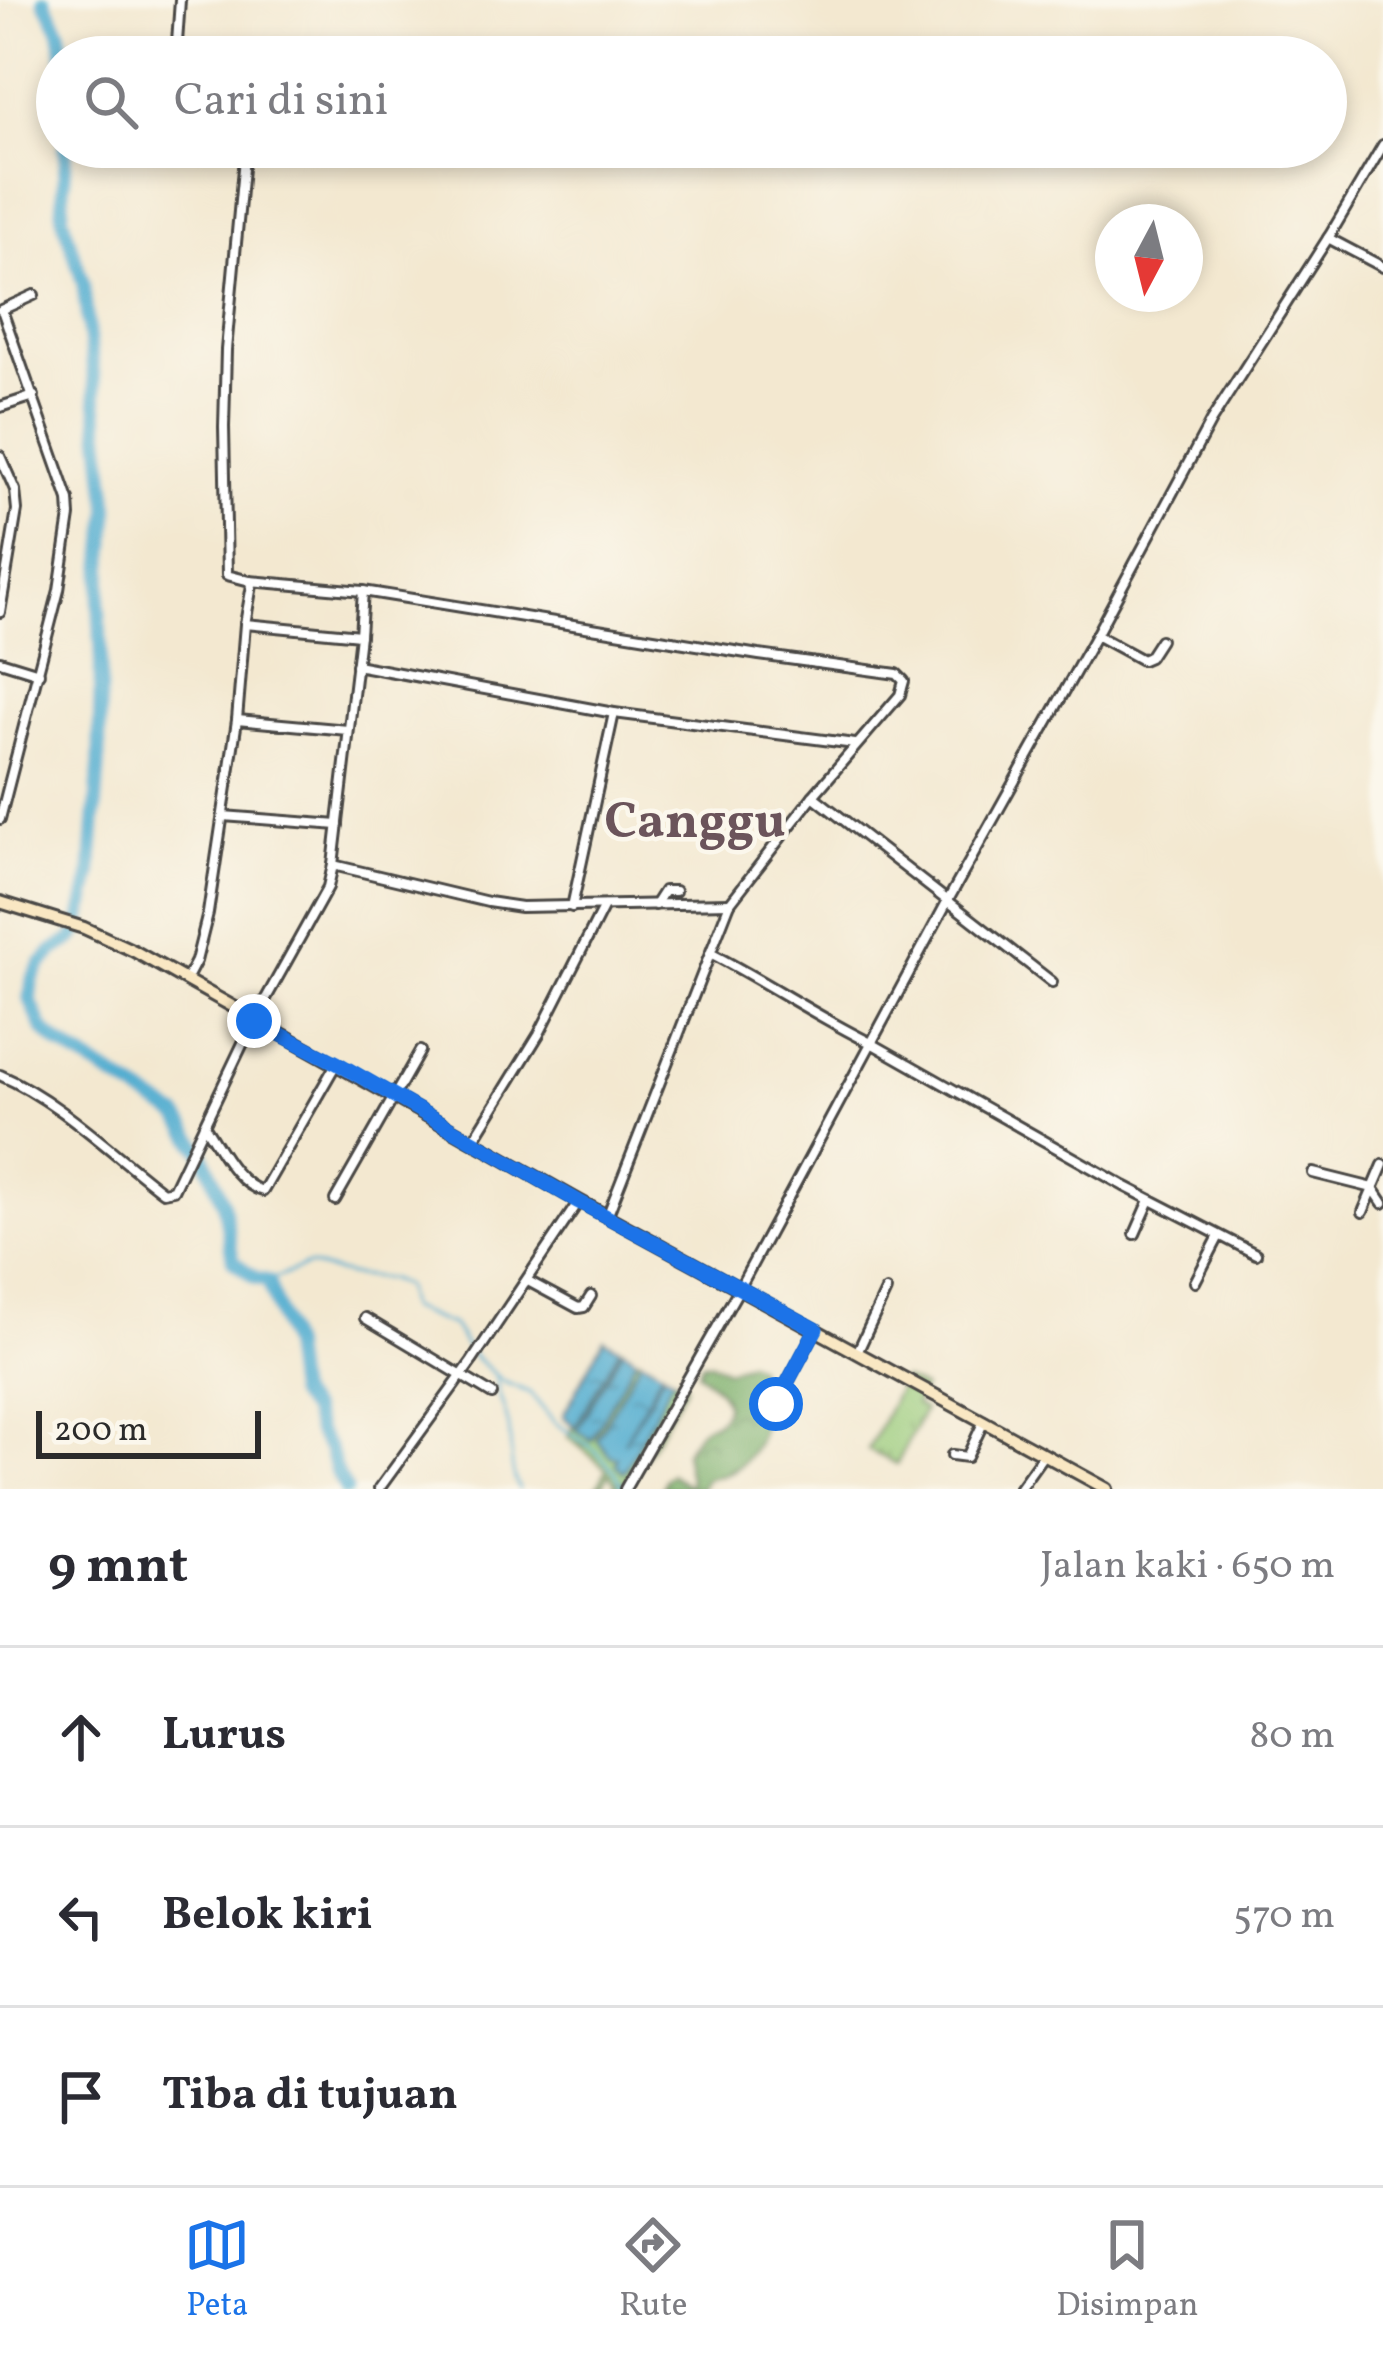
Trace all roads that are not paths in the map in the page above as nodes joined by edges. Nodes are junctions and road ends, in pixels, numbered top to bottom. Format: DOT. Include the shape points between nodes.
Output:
graph roads {
  1 [pos="180,0"];
  2 [pos="177,36"];
  3 [pos="1383,146"];
  4 [pos="242,168"];
  5 [pos="1328,238"];
  6 [pos="1383,267"];
  7 [pos="34,296"];
  8 [pos="1,310"];
  9 [pos="34,396"];
  10 [pos="0,407"];
  11 [pos="1,459"];
  12 [pos="5,561"];
  13 [pos="250,581"];
  14 [pos="363,591"];
  15 [pos="0,612"];
  16 [pos="245,624"];
  17 [pos="360,635"];
  18 [pos="1096,635"];
  19 [pos="1160,640"];
  20 [pos="0,662"];
  21 [pos="356,665"];
  22 [pos="38,673"];
  23 [pos="614,713"];
  24 [pos="237,720"];
  25 [pos="348,730"];
  26 [pos="857,744"];
  27 [pos="813,796"];
  28 [pos="224,816"];
  29 [pos="0,819"];
  30 [pos="338,825"];
  31 [pos="333,865"];
  32 [pos="675,891"];
  33 [pos="0,902"];
  34 [pos="946,902"];
  35 [pos="730,903"];
  36 [pos="655,905"];
  37 [pos="604,906"];
  38 [pos="572,907"];
  39 [pos="712,955"];
  40 [pos="185,981"];
  41 [pos="1052,982"];
  42 [pos="254,1021"];
  43 [pos="871,1043"];
  44 [pos="420,1051"];
  45 [pos="337,1063"];
  46 [pos="0,1075"];
  47 [pos="395,1096"];
  48 [pos="203,1126"];
  49 [pos="473,1141"];
  50 [pos="1383,1165"];
  51 [pos="1313,1173"];
  52 [pos="1373,1188"];
  53 [pos="335,1199"];
  54 [pos="1150,1200"];
  55 [pos="579,1202"];
  56 [pos="1383,1203"];
  57 [pos="1363,1212"];
  58 [pos="608,1217"];
  59 [pos="1135,1234"];
  60 [pos="1220,1236"];
  61 [pos="1256,1254"];
  62 [pos="528,1281"];
  63 [pos="1195,1282"];
  64 [pos="739,1289"];
  65 [pos="886,1291"];
  66 [pos="591,1296"];
  67 [pos="365,1318"];
  68 [pos="816,1329"];
  69 [pos="857,1353"];
  70 [pos="461,1376"];
  71 [pos="492,1394"];
  72 [pos="776,1404"];
  73 [pos="984,1421"];
  74 [pos="1044,1454"];
  75 [pos="952,1455"];
  76 [pos="1098,1487"];
  77 [pos="625,1488"];
  78 [pos="379,1489"];
  79 [pos="1019,1489"];
  1 -- 2 [label="street"];
  3 -- 5 [label="street"];
  4 -- 13 [label="street" via="226,350 224,506 227,575"];
  5 -- 6 [label="street"];
  5 -- 18 [label="street" via="1211,421"];
  7 -- 8 [label="street"];
  8 -- 9 [label="street"];
  9 -- 10 [label="street"];
  9 -- 22 [label="street" via="70,516"];
  11 -- 12 [label="street" via="17,509"];
  12 -- 15 [label="street"];
  13 -- 14 [label="street"];
  13 -- 16 [label="street"];
  14 -- 17 [label="street"];
  14 -- 26 [label="street" via="897,674 900,695"];
  16 -- 17 [label="street"];
  16 -- 24 [label="street"];
  17 -- 21 [label="street"];
  18 -- 19 [label="street" via="1142,660"];
  18 -- 34 [label="street"];
  20 -- 22 [label="street"];
  21 -- 23 [label="street"];
  21 -- 25 [label="street"];
  22 -- 29 [label="street"];
  23 -- 26 [label="street"];
  23 -- 38 [label="street"];
  24 -- 25 [label="street"];
  24 -- 28 [label="street"];
  25 -- 30 [label="street"];
  26 -- 27 [label="street"];
  27 -- 34 [label="street"];
  27 -- 35 [label="street"];
  28 -- 30 [label="street"];
  28 -- 40 [label="street" via="208,913"];
  30 -- 31 [label="street"];
  31 -- 38 [label="street" via="488,902"];
  31 -- 42 [label="street" via="320,905"];
  32 -- 36 [label="street" via="664,891"];
  33 -- 40 [label="street" via="84,928"];
  34 -- 41 [label="street"];
  34 -- 43 [label="street"];
  35 -- 36 [label="street"];
  35 -- 39 [label="street"];
  36 -- 37 [label="street"];
  37 -- 38 [label="street"];
  37 -- 49 [label="street"];
  39 -- 43 [label="street"];
  39 -- 58 [label="street"];
  40 -- 42 [label="street"];
  42 -- 45 [label="street"];
  42 -- 48 [label="street"];
  43 -- 54 [label="street"];
  43 -- 64 [label="street"];
  44 -- 47 [label="street"];
  45 -- 47 [label="street"];
  45 -- 48 [label="street" via="263,1191 243,1180"];
  46 -- 48 [label="street" via="51,1104 163,1192 176,1187"];
  47 -- 49 [label="street"];
  47 -- 53 [label="street"];
  49 -- 55 [label="street"];
  50 -- 52 [label="street"];
  51 -- 52 [label="street"];
  52 -- 56 [label="street"];
  52 -- 57 [label="street"];
  54 -- 59 [label="street"];
  54 -- 60 [label="street"];
  55 -- 58 [label="street"];
  55 -- 62 [label="street"];
  58 -- 64 [label="street"];
  60 -- 61 [label="street"];
  60 -- 63 [label="street"];
  62 -- 66 [label="street" via="578,1308"];
  62 -- 70 [label="street"];
  64 -- 68 [label="street"];
  64 -- 77 [label="street"];
  65 -- 69 [label="street"];
  67 -- 70 [label="street"];
  68 -- 69 [label="street"];
  68 -- 72 [label="street"];
  69 -- 73 [label="street"];
  70 -- 71 [label="street"];
  70 -- 78 [label="street"];
  73 -- 74 [label="street"];
  73 -- 75 [label="street" via="967,1457"];
  74 -- 76 [label="street"];
  74 -- 79 [label="street"];
}
